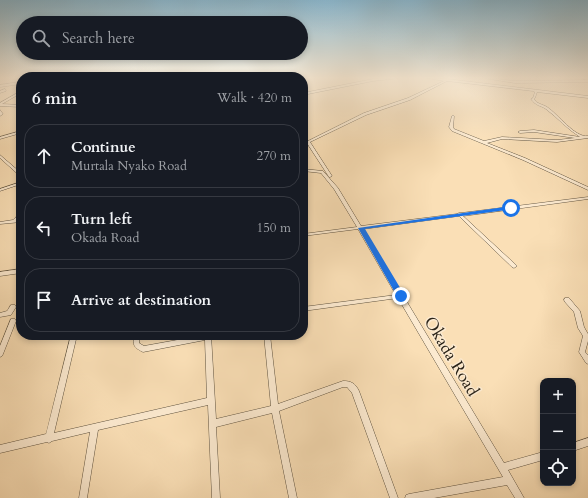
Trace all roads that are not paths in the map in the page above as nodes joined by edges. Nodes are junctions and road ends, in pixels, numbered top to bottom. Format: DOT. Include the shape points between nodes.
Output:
graph roads {
  1 [pos="402,101"];
  2 [pos="533,101"];
  3 [pos="0,104"];
  4 [pos="16,106"];
  5 [pos="0,111"];
  6 [pos="0,115"];
  7 [pos="453,116"];
  8 [pos="520,132"];
  9 [pos="16,133"];
  10 [pos="0,138"];
  11 [pos="583,138"];
  12 [pos="588,138"];
  13 [pos="308,142"];
  14 [pos="485,142"];
  15 [pos="0,156"];
  16 [pos="16,170"];
  17 [pos="308,171"];
  18 [pos="16,185"];
  19 [pos="336,188"];
  20 [pos="588,188"];
  21 [pos="0,190"];
  22 [pos="588,198"];
  23 [pos="459,214"];
  24 [pos="14,222"];
  25 [pos="0,223"];
  26 [pos="361,228"];
  27 [pos="308,234"];
  28 [pos="514,266"];
  29 [pos="16,272"];
  30 [pos="0,274"];
  31 [pos="401,296"];
  32 [pos="567,300"];
  33 [pos="13,307"];
  34 [pos="308,308"];
  35 [pos="0,315"];
  36 [pos="13,321"];
  37 [pos="73,340"];
  38 [pos="136,340"];
  39 [pos="188,340"];
  40 [pos="208,340"];
  41 [pos="268,340"];
  42 [pos="0,354"];
  43 [pos="588,361"];
  44 [pos="210,401"];
  45 [pos="275,409"];
  46 [pos="212,424"];
  47 [pos="94,429"];
  48 [pos="49,439"];
  49 [pos="588,442"];
  50 [pos="576,446"];
  51 [pos="0,449"];
  52 [pos="540,457"];
  53 [pos="502,468"];
  54 [pos="509,480"];
  55 [pos="83,498"];
  56 [pos="216,498"];
  57 [pos="293,498"];
  58 [pos="394,498"];
  59 [pos="409,498"];
  60 [pos="520,498"];
  1 -- 13 [label="street" via="365,114"];
  2 -- 11 [label="street" via="546,108"];
  3 -- 4 [label="street"];
  5 -- 6 [label="street"];
  7 -- 14 [label="street" via="452,128"];
  8 -- 11 [label="street" via="532,131"];
  9 -- 10 [label="street"];
  11 -- 12 [label="street"];
  11 -- 14 [label="street" via="557,141 502,138"];
  13 -- 19 [label="street"];
  14 -- 20 [label="street"];
  15 -- 16 [label="street"];
  17 -- 19 [label="street" via="322,172"];
  18 -- 21 [label="street"];
  19 -- 26 [label="street, Okada Road"];
  22 -- 23 [label="street"];
  23 -- 26 [label="street"];
  23 -- 28 [label="street"];
  24 -- 25 [label="street"];
  26 -- 27 [label="street"];
  26 -- 31 [label="street, Okada Road"];
  29 -- 30 [label="street"];
  31 -- 34 [label="street"];
  31 -- 53 [label="street, Okada Road"];
  32 -- 43 [label="street" via="577,311 586,336 582,352"];
  33 -- 35 [label="street" via="9,313"];
  36 -- 42 [label="street"];
  37 -- 48 [label="street"];
  38 -- 39 [label="street" via="136,344 143,349"];
  40 -- 44 [label="street"];
  41 -- 45 [label="street"];
  44 -- 46 [label="street"];
  44 -- 47 [label="street"];
  45 -- 46 [label="street"];
  45 -- 57 [label="street"];
  45 -- 58 [label="street" via="343,384 353,387"];
  46 -- 56 [label="street"];
  47 -- 48 [label="street"];
  47 -- 55 [label="street"];
  48 -- 51 [label="street"];
  49 -- 50 [label="street"];
  52 -- 53 [label="street"];
  53 -- 54 [label="street, Okada Road"];
  54 -- 59 [label="street"];
  54 -- 60 [label="street, Okada Road"];
}
